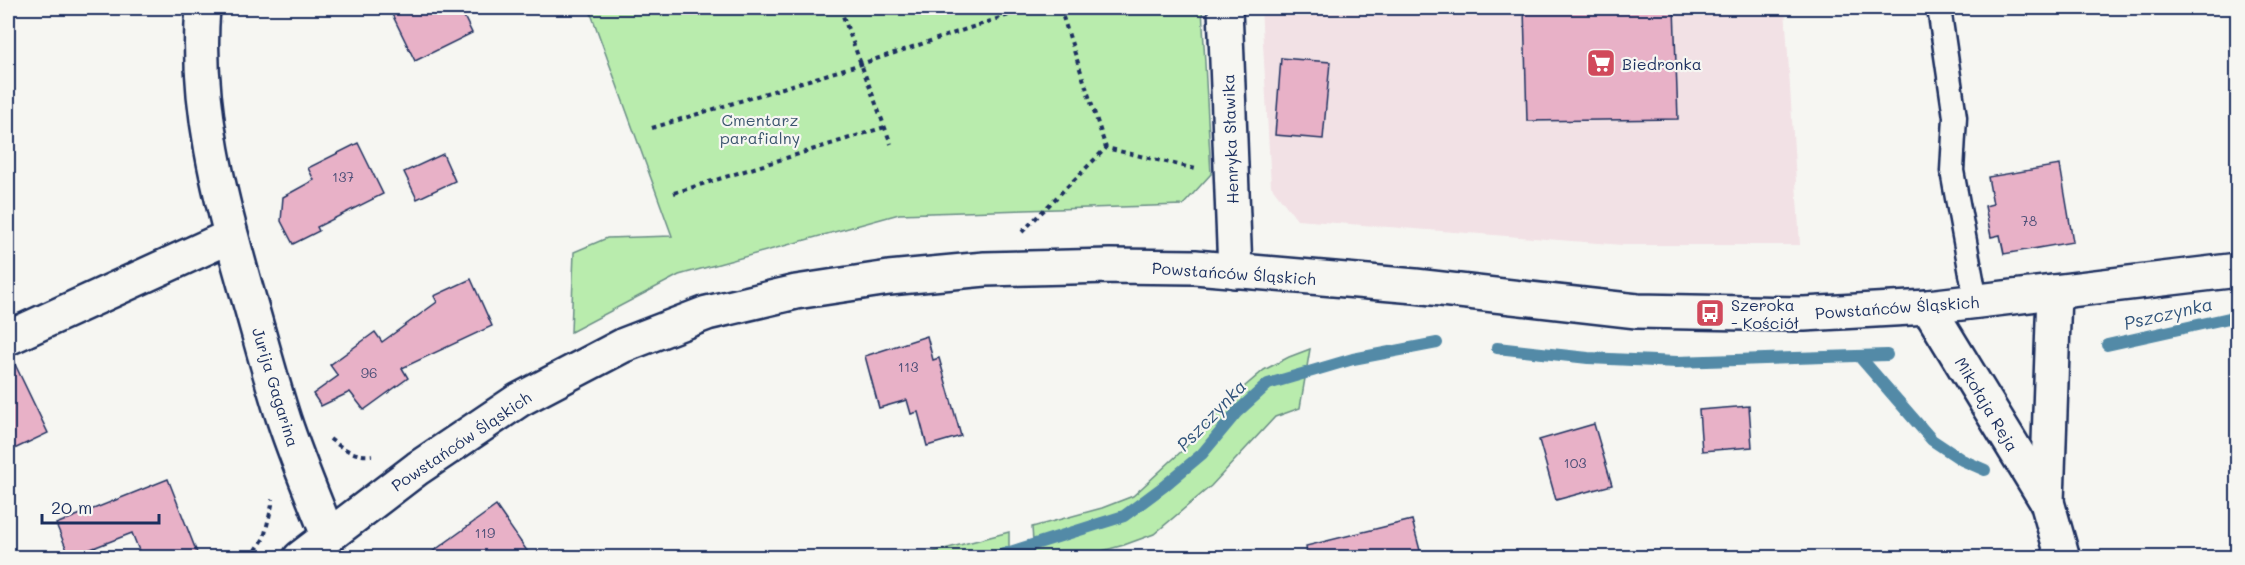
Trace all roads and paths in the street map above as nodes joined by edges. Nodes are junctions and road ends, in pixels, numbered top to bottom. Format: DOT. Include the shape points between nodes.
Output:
graph roads {
  1 [pos="203,8"];
  2 [pos="840,8"];
  3 [pos="1030,8"];
  4 [pos="1060,8"];
  5 [pos="1225,8"];
  6 [pos="1940,8"];
  7 [pos="861,64"];
  8 [pos="651,128"];
  9 [pos="885,128"];
  10 [pos="891,144"];
  11 [pos="1106,147"];
  12 [pos="1197,169"];
  13 [pos="674,193"];
  14 [pos="1019,235"];
  15 [pos="231,236"];
  16 [pos="2238,270"];
  17 [pos="1235,271"];
  18 [pos="2054,292"];
  19 [pos="1976,301"];
  20 [pos="1928,307"];
  21 [pos="8,338"];
  22 [pos="2047,502"];
  23 [pos="328,535"];
  24 [pos="300,558"];
  25 [pos="2063,558"];
  1 -- 15 [label="street, Jurija Gagarina" via="201,78"];
  2 -- 7 [label="path"];
  3 -- 7 [label="path"];
  4 -- 11 [label="path"];
  5 -- 17 [label="street, Henryka Sławika"];
  6 -- 19 [label="lane" via="1955,117 1952,171"];
  7 -- 8 [label="path"];
  7 -- 9 [label="path"];
  9 -- 10 [label="path"];
  9 -- 13 [label="path"];
  11 -- 12 [label="path"];
  11 -- 14 [label="path"];
  15 -- 21 [label="street"];
  15 -- 23 [label="street, Jurija Gagarina" via="284,421"];
  16 -- 18 [label="street, Powstańców Śląskich"];
  17 -- 20 [label="street, Powstańców Śląskich" via="1637,311 1804,314"];
  17 -- 23 [label="street, Powstańców Śląskich" via="1110,266 985,269 796,292 707,313 624,345 519,400"];
  18 -- 19 [label="street, Powstańców Śląskich"];
  18 -- 22 [label="street, Mikołaja Reja"];
  19 -- 20 [label="street, Powstańców Śląskich"];
  20 -- 22 [label="street, Mikołaja Reja"];
  22 -- 25 [label="street, Mikołaja Reja"];
  23 -- 24 [label="street, Powstańców Śląskich"];
}
